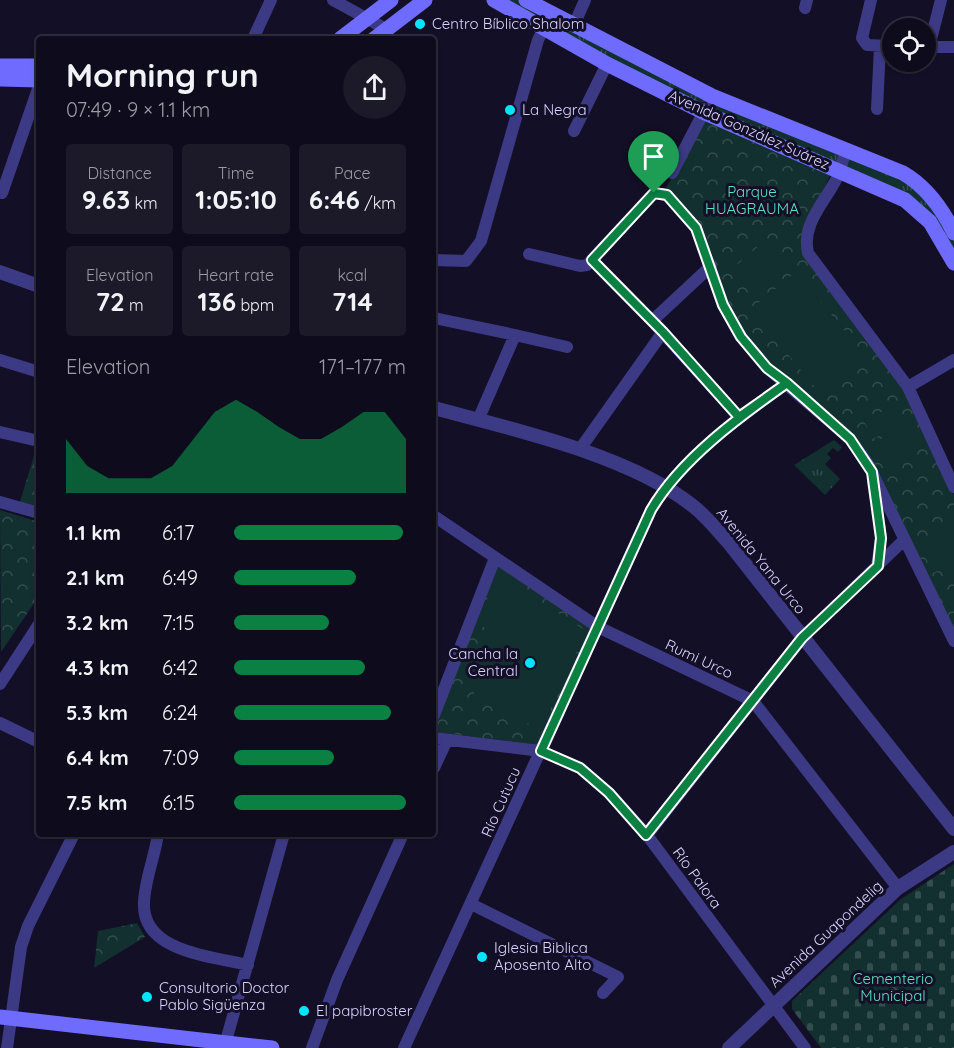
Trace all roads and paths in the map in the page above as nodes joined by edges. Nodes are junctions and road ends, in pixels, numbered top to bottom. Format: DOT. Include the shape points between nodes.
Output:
graph roads {
  1 [pos="271,0"];
  2 [pos="333,0"];
  3 [pos="391,0"];
  4 [pos="425,0"];
  5 [pos="494,0"];
  6 [pos="526,0"];
  7 [pos="585,0"];
  8 [pos="871,0"];
  9 [pos="941,0"];
  10 [pos="551,14"];
  11 [pos="368,18"];
  12 [pos="936,18"];
  13 [pos="574,26"];
  14 [pos="544,28"];
  15 [pos="254,36"];
  16 [pos="344,36"];
  17 [pos="382,36"];
  18 [pos="882,46"];
  19 [pos="936,47"];
  20 [pos="954,47"];
  21 [pos="607,64"];
  22 [pos="0,66"];
  23 [pos="36,66"];
  24 [pos="882,72"];
  25 [pos="0,79"];
  26 [pos="36,80"];
  27 [pos="36,95"];
  28 [pos="712,96"];
  29 [pos="877,109"];
  30 [pos="703,112"];
  31 [pos="574,131"];
  32 [pos="846,150"];
  33 [pos="840,170"];
  34 [pos="672,173"];
  35 [pos="2,193"];
  36 [pos="954,232"];
  37 [pos="529,254"];
  38 [pos="440,260"];
  39 [pos="592,260"];
  40 [pos="954,263"];
  41 [pos="711,266"];
  42 [pos="0,272"];
  43 [pos="36,285"];
  44 [pos="436,318"];
  45 [pos="652,321"];
  46 [pos="663,332"];
  47 [pos="515,335"];
  48 [pos="567,347"];
  49 [pos="0,360"];
  50 [pos="954,360"];
  51 [pos="36,371"];
  52 [pos="787,383"];
  53 [pos="908,387"];
  54 [pos="436,409"];
  55 [pos="739,417"];
  56 [pos="478,420"];
  57 [pos="0,432"];
  58 [pos="36,441"];
  59 [pos="580,449"];
  60 [pos="872,472"];
  61 [pos="954,487"];
  62 [pos="664,488"];
  63 [pos="0,502"];
  64 [pos="36,512"];
  65 [pos="436,517"];
  66 [pos="904,540"];
  67 [pos="495,558"];
  68 [pos="878,566"];
  69 [pos="598,627"];
  70 [pos="36,629"];
  71 [pos="802,638"];
  72 [pos="954,641"];
  73 [pos="0,684"];
  74 [pos="753,701"];
  75 [pos="436,710"];
  76 [pos="0,723"];
  77 [pos="436,738"];
  78 [pos="447,740"];
  79 [pos="36,741"];
  80 [pos="541,751"];
  81 [pos="436,764"];
  82 [pos="954,829"];
  83 [pos="646,835"];
  84 [pos="72,837"];
  85 [pos="157,837"];
  86 [pos="283,837"];
  87 [pos="403,837"];
  88 [pos="954,852"];
  89 [pos="898,888"];
  90 [pos="471,904"];
  91 [pos="248,965"];
  92 [pos="603,993"];
  93 [pos="774,1006"];
  94 [pos="6,1017"];
  95 [pos="224,1045"];
  96 [pos="7,1048"];
  97 [pos="272,1048"];
  98 [pos="312,1048"];
  99 [pos="404,1048"];
  100 [pos="729,1048"];
  101 [pos="806,1048"];
  1 -- 15 [label="street"];
  2 -- 11 [label="street"];
  3 -- 11 [label="main road"];
  4 -- 17 [label="main road"];
  5 -- 14 [label="main road, Avenida González Suárez"];
  6 -- 10 [label="main road, Avenida González Suárez"];
  7 -- 13 [label="street"];
  8 -- 18 [label="street" via="862,38 867,45"];
  9 -- 12 [label="street"];
  10 -- 13 [label="main road, Avenida González Suárez"];
  10 -- 14 [label="street"];
  11 -- 16 [label="main road"];
  11 -- 17 [label="street"];
  13 -- 28 [label="main road, Avenida González Suárez"];
  14 -- 21 [label="main road, Avenida González Suárez"];
  14 -- 38 [label="street" via="481,241 466,261"];
  19 -- 20 [label="street"];
  21 -- 30 [label="main road, Avenida González Suárez"];
  21 -- 31 [label="street"];
  22 -- 23 [label="main road"];
  24 -- 29 [label="street"];
  25 -- 26 [label="main road"];
  27 -- 35 [label="street"];
  28 -- 30 [label="street"];
  28 -- 32 [label="main road, Avenida González Suárez"];
  30 -- 33 [label="main road, Avenida González Suárez"];
  30 -- 34 [label="street"];
  32 -- 33 [label="street"];
  32 -- 36 [label="main road, Avenida González Suárez" via="917,181"];
  33 -- 40 [label="main road, Avenida González Suárez" via="891,192 918,210 930,222"];
  33 -- 53 [label="street" via="814,214 805,240 808,253"];
  37 -- 39 [label="street" via="580,266"];
  39 -- 41 [label="street" via="654,193 667,195 696,228"];
  39 -- 45 [label="street"];
  41 -- 45 [label="street"];
  41 -- 52 [label="street" via="723,305 741,337 767,368"];
  42 -- 43 [label="street"];
  44 -- 47 [label="street"];
  45 -- 46 [label="street"];
  46 -- 55 [label="street"];
  46 -- 59 [label="street"];
  47 -- 48 [label="street"];
  47 -- 56 [label="street"];
  49 -- 51 [label="street"];
  50 -- 53 [label="street"];
  52 -- 55 [label="street, Río Cutucu"];
  52 -- 60 [label="street" via="850,439"];
  53 -- 61 [label="street"];
  54 -- 56 [label="street, Avenida Yana Urco"];
  55 -- 62 [label="street, Río Cutucu"];
  56 -- 59 [label="street, Avenida Yana Urco"];
  57 -- 58 [label="street"];
  59 -- 62 [label="street, Avenida Yana Urco"];
  60 -- 66 [label="street"];
  60 -- 68 [label="street" via="881,538"];
  62 -- 69 [label="street, Río Cutucu"];
  62 -- 71 [label="street, Avenida Yana Urco" via="693,506 728,542"];
  63 -- 64 [label="street"];
  65 -- 67 [label="street, Rumi Urco"];
  66 -- 68 [label="street"];
  66 -- 72 [label="street"];
  67 -- 69 [label="street, Rumi Urco"];
  67 -- 75 [label="street"];
  68 -- 71 [label="street"];
  69 -- 74 [label="street, Rumi Urco"];
  69 -- 80 [label="street, Río Cutucu"];
  70 -- 73 [label="street"];
  71 -- 74 [label="street"];
  71 -- 82 [label="street, Avenida Yana Urco"];
  74 -- 83 [label="street"];
  74 -- 89 [label="street, Rumi Urco"];
  76 -- 79 [label="street"];
  77 -- 78 [label="street, Río Palora"];
  78 -- 80 [label="street, Río Palora"];
  78 -- 81 [label="street"];
  80 -- 83 [label="street, Río Palora" via="580,768 609,793"];
  80 -- 90 [label="street, Río Cutucu"];
  83 -- 93 [label="street, Río Palora"];
  84 -- 94 [label="street" via="28,926"];
  85 -- 91 [label="street" via="144,899 148,926 167,944"];
  86 -- 91 [label="street"];
  87 -- 98 [label="street" via="337,980"];
  88 -- 89 [label="street, Avenida Guapondelig"];
  89 -- 93 [label="street, Avenida Guapondelig"];
  90 -- 92 [label="street" via="618,977"];
  90 -- 99 [label="street, Río Cutucu"];
  91 -- 95 [label="street"];
  93 -- 100 [label="street, Avenida Guapondelig"];
  93 -- 101 [label="street, Río Palora"];
  94 -- 95 [label="main road"];
  94 -- 96 [label="street"];
  95 -- 97 [label="main road"];
}
